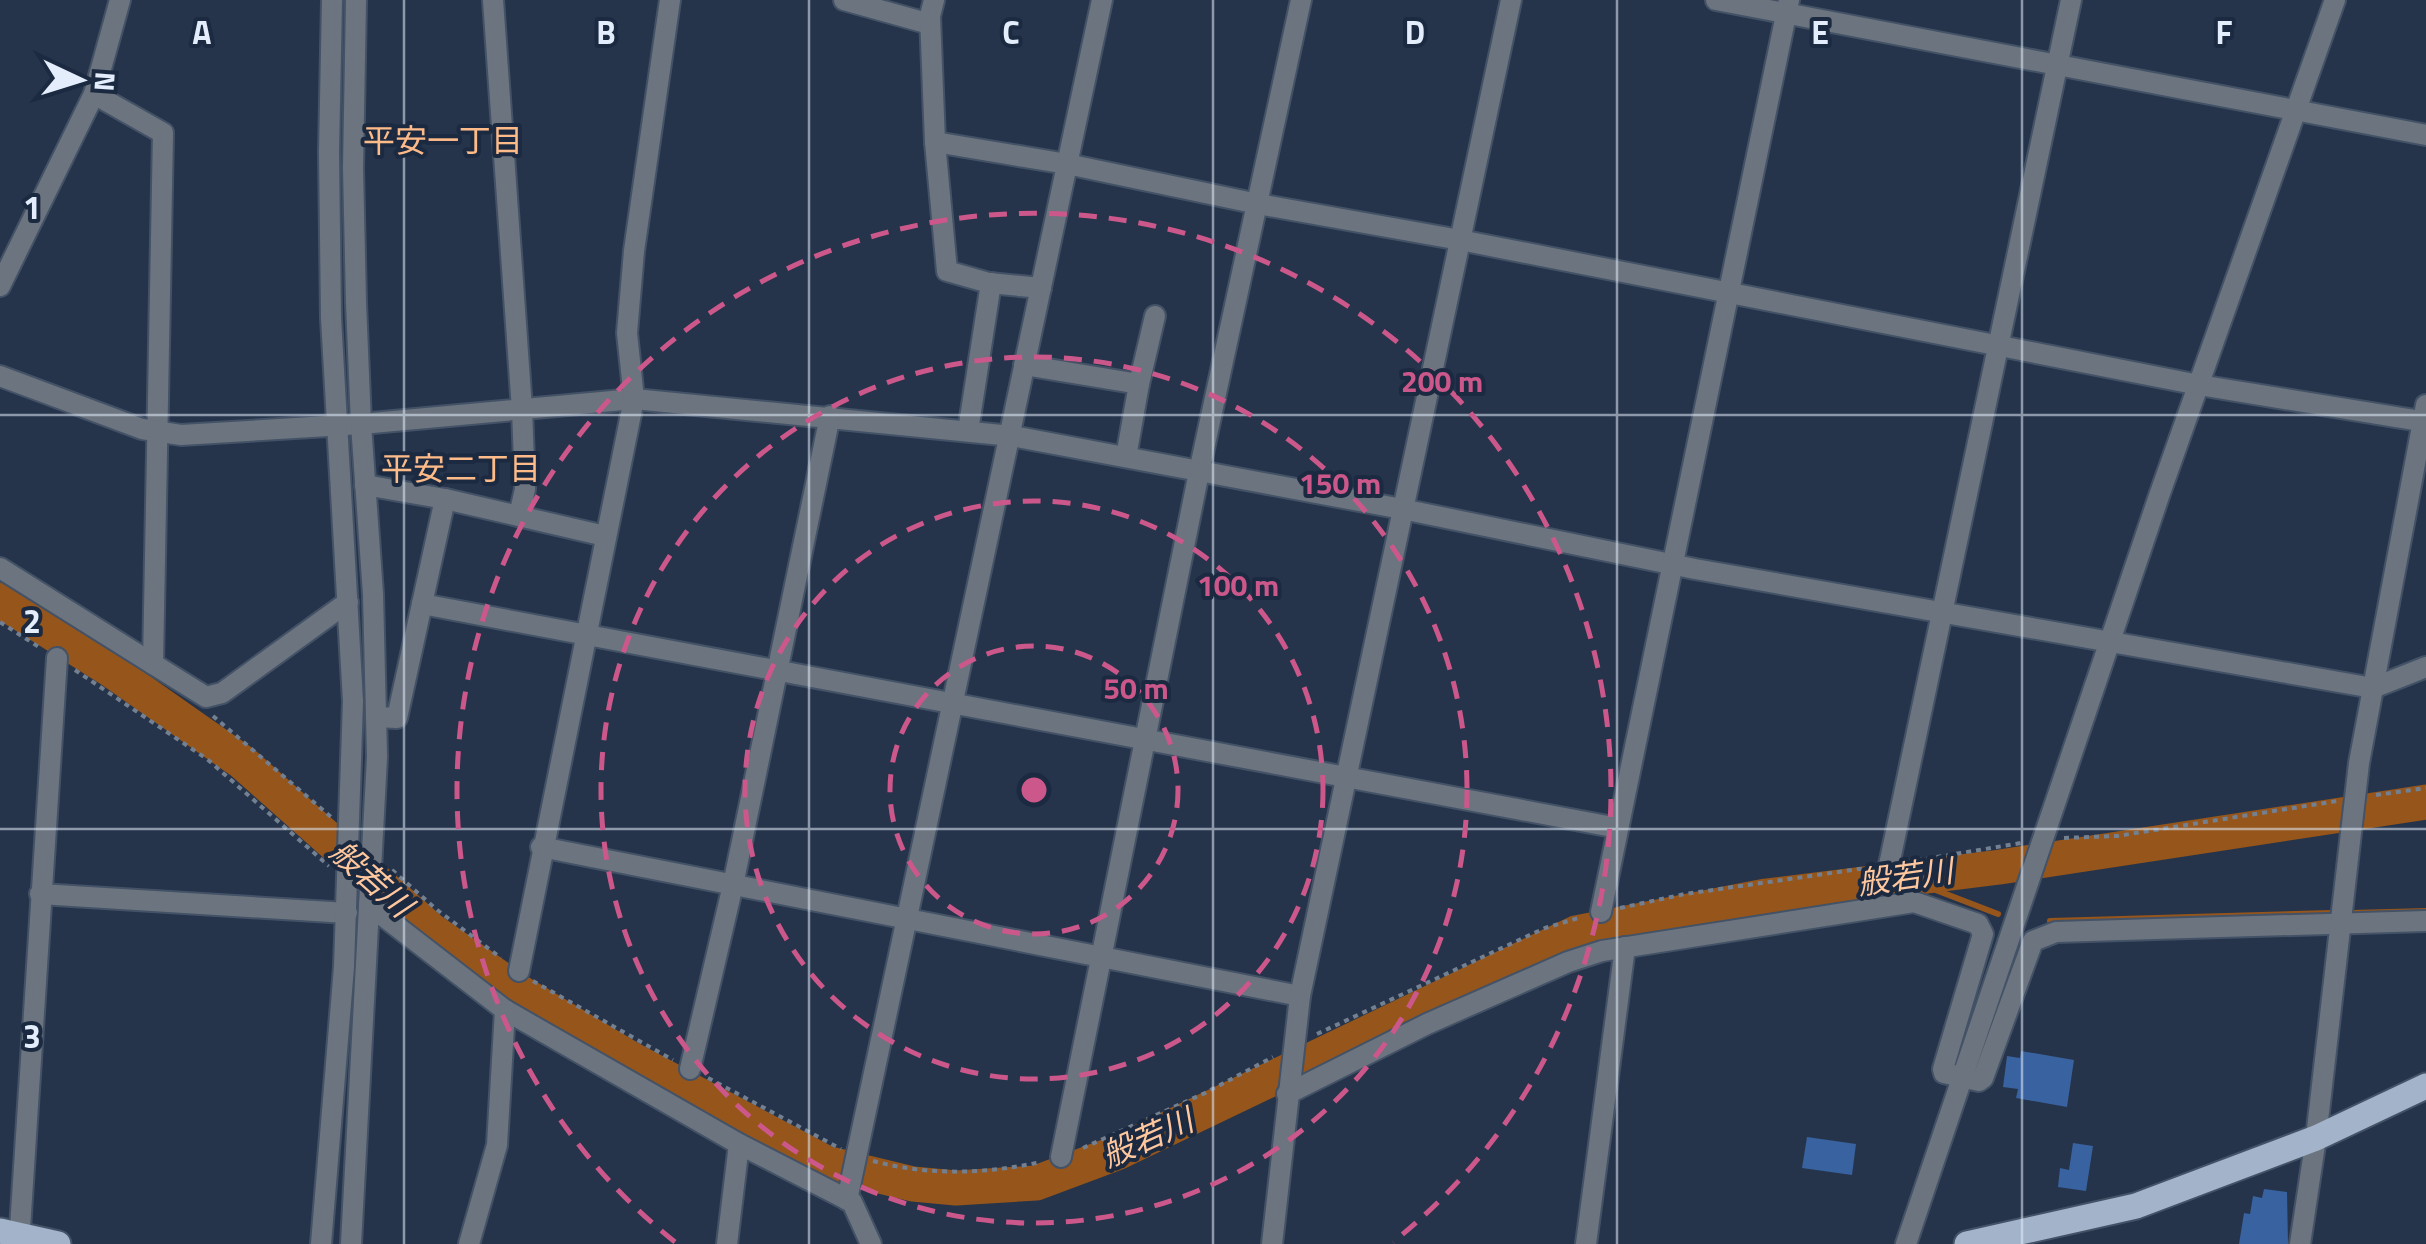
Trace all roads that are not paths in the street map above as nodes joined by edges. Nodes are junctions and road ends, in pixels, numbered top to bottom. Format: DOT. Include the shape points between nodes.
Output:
graph roads {
  1 [pos="120,0"];
  2 [pos="332,0"];
  3 [pos="356,0"];
  4 [pos="493,0"];
  5 [pos="670,0"];
  6 [pos="844,0"];
  7 [pos="934,0"];
  8 [pos="1102,0"];
  9 [pos="1302,0"];
  10 [pos="1510,0"];
  11 [pos="1716,0"];
  12 [pos="2071,0"];
  13 [pos="2335,0"];
  14 [pos="1788,7"];
  15 [pos="930,24"];
  16 [pos="2057,65"];
  17 [pos="94,94"];
  18 [pos="2295,112"];
  19 [pos="2426,135"];
  20 [pos="935,142"];
  21 [pos="1068,164"];
  22 [pos="1258,204"];
  23 [pos="1460,240"];
  24 [pos="991,283"];
  25 [pos="0,286"];
  26 [pos="1041,288"];
  27 [pos="1728,291"];
  28 [pos="1155,316"];
  29 [pos="2000,344"];
  30 [pos="1024,365"];
  31 [pos="0,376"];
  32 [pos="1139,384"];
  33 [pos="2199,384"];
  34 [pos="634,399"];
  35 [pos="522,409"];
  36 [pos="830,416"];
  37 [pos="2425,416"];
  38 [pos="360,424"];
  39 [pos="337,425"];
  40 [pos="968,431"];
  41 [pos="158,432"];
  42 [pos="1012,436"];
  43 [pos="1126,457"];
  44 [pos="1199,472"];
  45 [pos="365,485"];
  46 [pos="445,499"];
  47 [pos="1402,509"];
  48 [pos="520,516"];
  49 [pos="606,536"];
  50 [pos="1674,565"];
  51 [pos="0,568"];
  52 [pos="348,602"];
  53 [pos="422,604"];
  54 [pos="1942,613"];
  55 [pos="586,634"];
  56 [pos="2110,640"];
  57 [pos="56,658"];
  58 [pos="153,664"];
  59 [pos="2426,666"];
  60 [pos="775,669"];
  61 [pos="2373,688"];
  62 [pos="952,702"];
  63 [pos="376,717"];
  64 [pos="1145,739"];
  65 [pos="1346,778"];
  66 [pos="1618,828"];
  67 [pos="541,848"];
  68 [pos="1890,864"];
  69 [pos="733,884"];
  70 [pos="40,894"];
  71 [pos="369,899"];
  72 [pos="1601,912"];
  73 [pos="347,913"];
  74 [pos="905,919"];
  75 [pos="2426,921"];
  76 [pos="2340,924"];
  77 [pos="1624,948"];
  78 [pos="1100,958"];
  79 [pos="519,971"];
  80 [pos="1300,996"];
  81 [pos="506,1010"];
  82 [pos="690,1069"];
  83 [pos="1962,1077"];
  84 [pos="2426,1086"];
  85 [pos="1288,1094"];
  86 [pos="2316,1138"];
  87 [pos="739,1144"];
  88 [pos="1061,1157"];
  89 [pos="847,1200"];
  90 [pos="13,1237"];
  91 [pos="58,1244"];
  92 [pos="321,1244"];
  93 [pos="351,1244"];
  94 [pos="469,1244"];
  95 [pos="727,1244"];
  96 [pos="871,1244"];
  97 [pos="1272,1244"];
  98 [pos="1586,1244"];
  99 [pos="1906,1244"];
  100 [pos="1967,1244"];
  101 [pos="2300,1244"];
  1 -- 17 [label="street"];
  2 -- 39 [label="street"];
  3 -- 38 [label="street"];
  4 -- 35 [label="street"];
  5 -- 34 [label="street" via="632,267 627,333"];
  6 -- 15 [label="street"];
  7 -- 15 [label="street"];
  8 -- 21 [label="street"];
  9 -- 22 [label="street"];
  10 -- 23 [label="street"];
  11 -- 14 [label="street"];
  12 -- 16 [label="street"];
  13 -- 18 [label="street"];
  14 -- 16 [label="street"];
  14 -- 27 [label="street"];
  15 -- 20 [label="street"];
  16 -- 18 [label="street"];
  16 -- 29 [label="street"];
  17 -- 25 [label="street"];
  17 -- 41 [label="street" via="163,133"];
  18 -- 19 [label="street"];
  18 -- 33 [label="street"];
  20 -- 21 [label="street"];
  20 -- 24 [label="street" via="947,271"];
  21 -- 22 [label="street"];
  21 -- 26 [label="street"];
  22 -- 23 [label="street"];
  22 -- 44 [label="street"];
  23 -- 27 [label="street"];
  23 -- 47 [label="street"];
  24 -- 26 [label="street"];
  24 -- 40 [label="street"];
  26 -- 30 [label="street"];
  27 -- 29 [label="street"];
  27 -- 50 [label="street"];
  28 -- 32 [label="street"];
  29 -- 33 [label="street"];
  29 -- 54 [label="street"];
  30 -- 32 [label="street"];
  30 -- 42 [label="street"];
  31 -- 41 [label="street"];
  32 -- 43 [label="street"];
  33 -- 37 [label="street"];
  33 -- 56 [label="street"];
  34 -- 35 [label="street"];
  34 -- 36 [label="street"];
  34 -- 49 [label="street"];
  35 -- 38 [label="street"];
  35 -- 48 [label="street"];
  36 -- 40 [label="street"];
  36 -- 60 [label="street"];
  37 -- 61 [label="street"];
  38 -- 39 [label="street"];
  38 -- 45 [label="street"];
  39 -- 41 [label="street"];
  39 -- 52 [label="street"];
  40 -- 42 [label="street"];
  41 -- 58 [label="street"];
  42 -- 43 [label="street"];
  42 -- 62 [label="street"];
  43 -- 44 [label="street"];
  44 -- 47 [label="street"];
  44 -- 64 [label="street"];
  45 -- 46 [label="street"];
  45 -- 63 [label="street"];
  46 -- 48 [label="street"];
  46 -- 53 [label="street"];
  47 -- 50 [label="street"];
  47 -- 65 [label="street"];
  48 -- 49 [label="street"];
  49 -- 55 [label="street"];
  50 -- 54 [label="street"];
  50 -- 66 [label="street"];
  51 -- 58 [label="street"];
  52 -- 58 [label="street" via="222,693 206,696"];
  52 -- 73 [label="street" via="353,700"];
  53 -- 55 [label="street"];
  53 -- 63 [label="street" via="396,718"];
  54 -- 56 [label="street"];
  54 -- 68 [label="street"];
  55 -- 60 [label="street"];
  55 -- 67 [label="street"];
  56 -- 61 [label="street"];
  56 -- 83 [label="street"];
  57 -- 70 [label="street"];
  59 -- 61 [label="street"];
  60 -- 62 [label="street"];
  60 -- 69 [label="street"];
  61 -- 76 [label="street"];
  62 -- 64 [label="street"];
  62 -- 74 [label="street"];
  63 -- 71 [label="street"];
  64 -- 65 [label="street"];
  64 -- 78 [label="street"];
  65 -- 66 [label="street"];
  65 -- 80 [label="street"];
  66 -- 72 [label="street"];
  67 -- 69 [label="street"];
  67 -- 79 [label="street"];
  69 -- 74 [label="street"];
  69 -- 82 [label="street"];
  70 -- 73 [label="street"];
  70 -- 90 [label="street"];
  71 -- 81 [label="street"];
  71 -- 93 [label="street"];
  73 -- 92 [label="street"];
  74 -- 78 [label="street"];
  74 -- 89 [label="street"];
  75 -- 76 [label="street"];
  76 -- 83 [label="street" via="2041,935 2033,941 1983,1078"];
  76 -- 86 [label="street"];
  77 -- 83 [label="street" via="1914,902 1978,924 1984,934 1943,1069"];
  77 -- 85 [label="street" via="1568,962"];
  77 -- 98 [label="street"];
  78 -- 80 [label="street"];
  78 -- 88 [label="street"];
  80 -- 85 [label="street"];
  81 -- 87 [label="street"];
  81 -- 94 [label="street" via="497,1145"];
  83 -- 99 [label="street"];
  84 -- 86 [label="main road"];
  85 -- 97 [label="street"];
  86 -- 100 [label="main road" via="2136,1206"];
  86 -- 101 [label="street"];
  87 -- 89 [label="street"];
  87 -- 95 [label="street"];
  89 -- 96 [label="street"];
  90 -- 91 [label="main road"];
}
